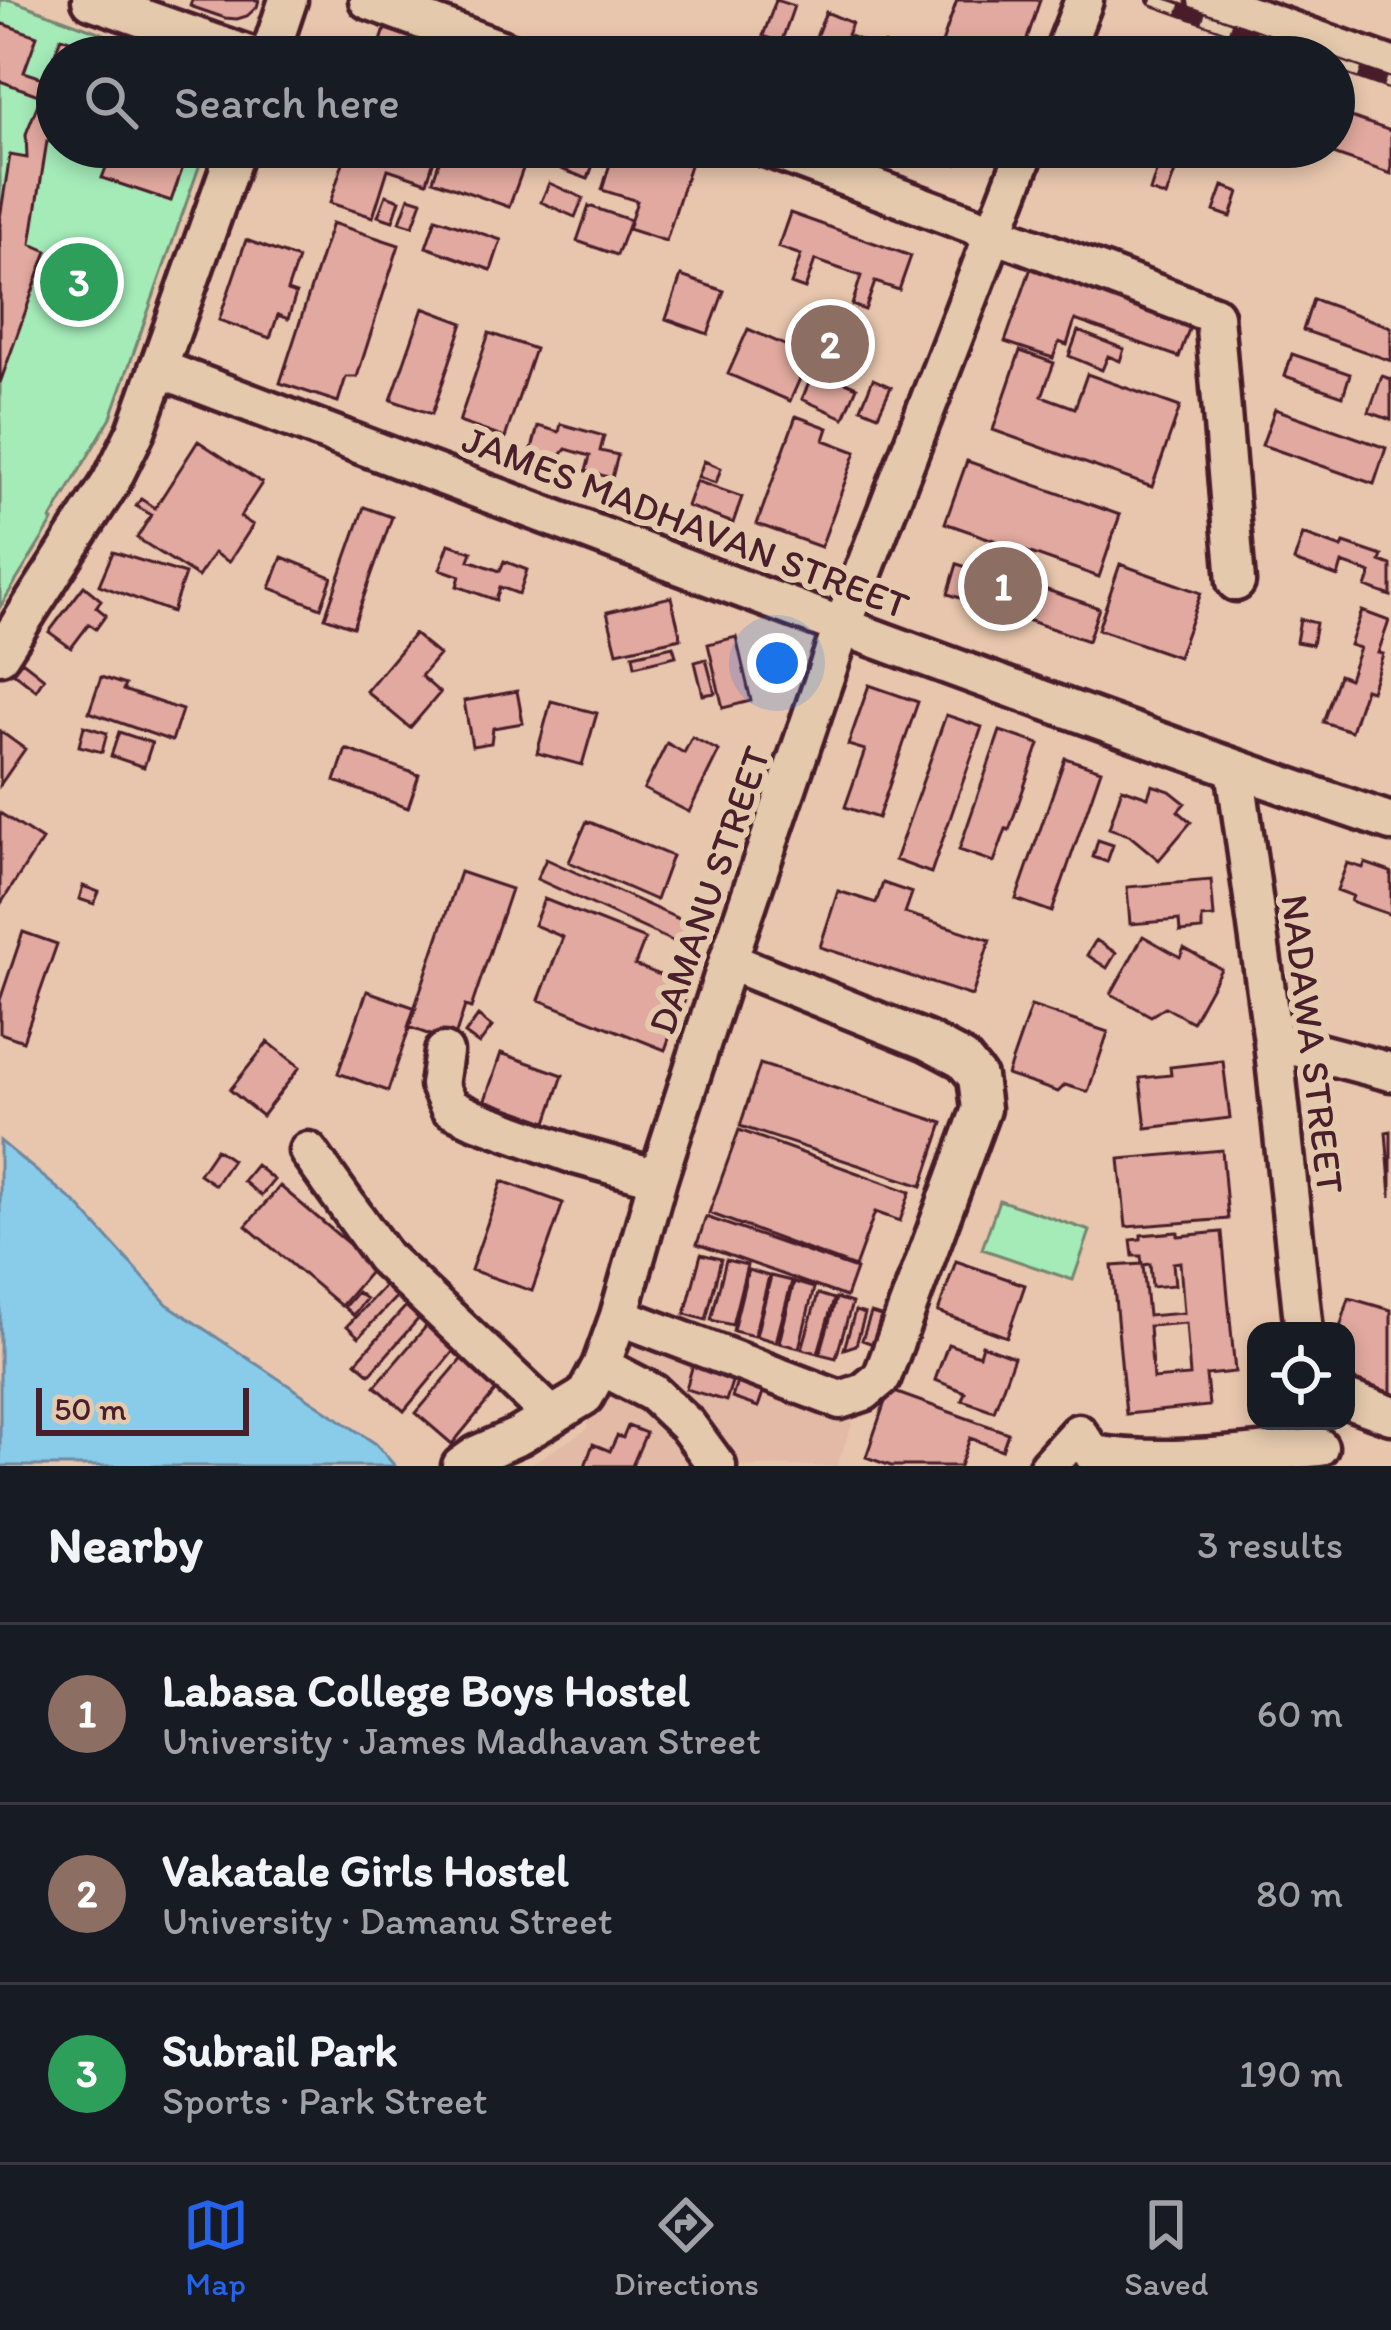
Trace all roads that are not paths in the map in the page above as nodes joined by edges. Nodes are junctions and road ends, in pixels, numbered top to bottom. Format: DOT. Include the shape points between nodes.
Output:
graph roads {
  1 [pos="91,0"];
  2 [pos="288,0"];
  3 [pos="368,0"];
  4 [pos="1084,0"];
  5 [pos="1207,0"];
  6 [pos="194,36"];
  7 [pos="276,36"];
  8 [pos="465,36"];
  9 [pos="1070,36"];
  10 [pos="1307,36"];
  11 [pos="1355,53"];
  12 [pos="1391,66"];
  13 [pos="229,168"];
  14 [pos="822,168"];
  15 [pos="1019,168"];
  16 [pos="995,232"];
  17 [pos="158,368"];
  18 [pos="1236,582"];
  19 [pos="842,627"];
  20 [pos="0,656"];
  21 [pos="1235,769"];
  22 [pos="1391,822"];
  23 [pos="728,961"];
  24 [pos="1273,1041"];
  25 [pos="444,1052"];
  26 [pos="1391,1072"];
  27 [pos="308,1151"];
  28 [pos="658,1178"];
  29 [pos="619,1316"];
  30 [pos="1303,1322"];
  31 [pos="601,1366"];
  32 [pos="1355,1402"];
  33 [pos="1391,1415"];
  34 [pos="552,1416"];
  35 [pos="1318,1445"];
  36 [pos="461,1466"];
  37 [pos="716,1466"];
  38 [pos="1048,1466"];
  1 -- 6 [label="street"];
  2 -- 7 [label="street"];
  3 -- 8 [label="street"];
  4 -- 9 [label="street"];
  5 -- 10 [label="street"];
  11 -- 12 [label="street"];
  13 -- 17 [label="street"];
  14 -- 16 [label="street"];
  15 -- 16 [label="street, DAMANU STREET"];
  16 -- 18 [label="street" via="1214,315"];
  16 -- 19 [label="street, DAMANU STREET"];
  17 -- 19 [label="street, JAMES MADHAVAN STREET"];
  17 -- 20 [label="street" via="111,482"];
  19 -- 21 [label="street, JAMES MADHAVAN STREET"];
  19 -- 23 [label="street, DAMANU STREET"];
  21 -- 22 [label="street, JAMES MADHAVAN STREET"];
  21 -- 24 [label="street, NADAWA STREET"];
  23 -- 28 [label="street, DAMANU STREET"];
  23 -- 29 [label="street" via="963,1060 977,1077 982,1109 882,1377 864,1392 840,1400"];
  24 -- 26 [label="street"];
  24 -- 30 [label="street, NADAWA STREET"];
  25 -- 28 [label="street" via="439,1085 449,1107"];
  27 -- 34 [label="street" via="384,1257"];
  28 -- 29 [label="street, DAMANU STREET"];
  29 -- 31 [label="street, DAMANU STREET"];
  31 -- 34 [label="street, DAMANU STREET" via="584,1396"];
  31 -- 37 [label="street" via="653,1394"];
  32 -- 33 [label="street"];
  34 -- 36 [label="street, DAMANU STREET"];
  35 -- 38 [label="street" via="1124,1462 1093,1454 1078,1433"];
}
